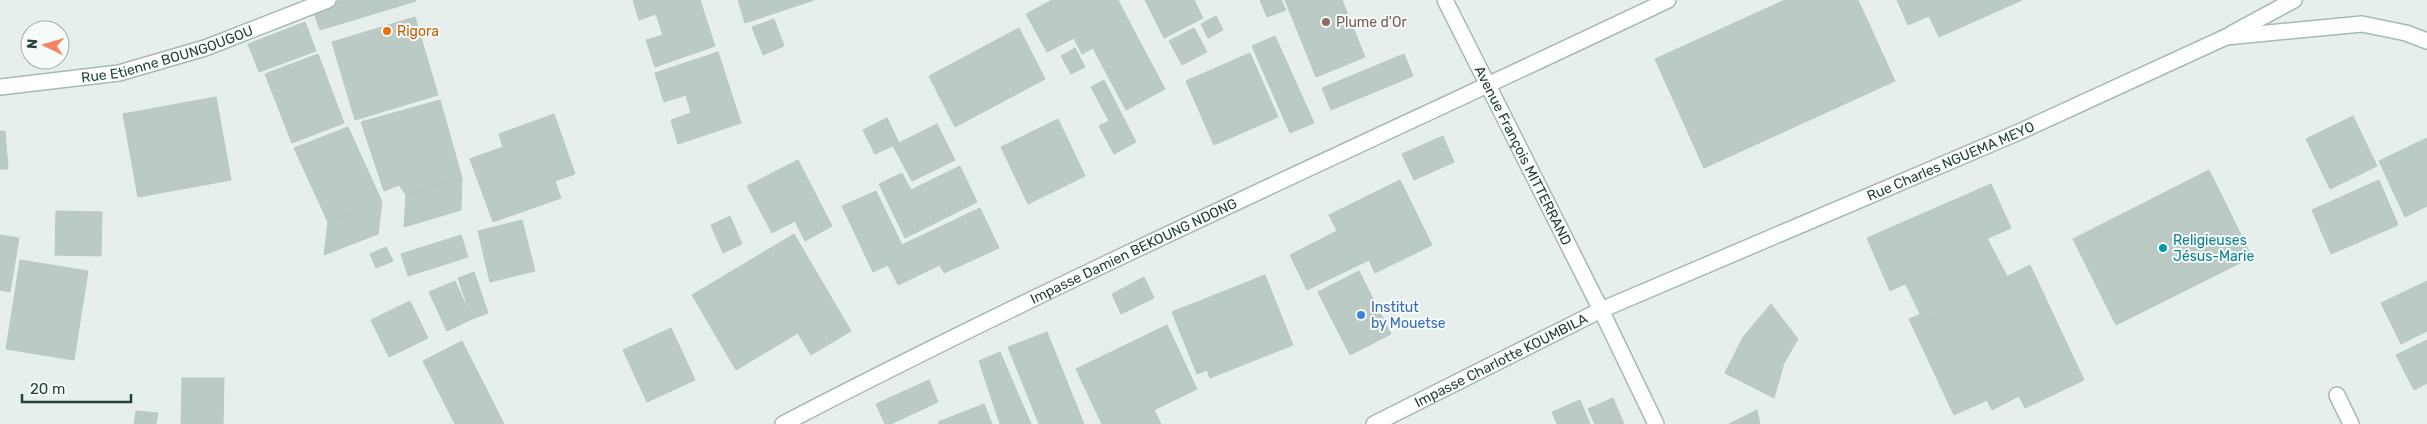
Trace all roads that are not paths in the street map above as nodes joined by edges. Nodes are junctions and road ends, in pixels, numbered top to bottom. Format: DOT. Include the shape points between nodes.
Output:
graph roads {
  1 [pos="328,0"];
  2 [pos="1445,0"];
  3 [pos="1668,0"];
  4 [pos="2272,0"];
  5 [pos="2294,0"];
  6 [pos="2226,37"];
  7 [pos="2427,41"];
  8 [pos="1488,86"];
  9 [pos="0,87"];
  10 [pos="1601,310"];
  11 [pos="2337,395"];
  12 [pos="783,424"];
  13 [pos="1374,424"];
  14 [pos="1656,424"];
  15 [pos="2350,424"];
  1 -- 9 [label="street, Rue Etienne BOUNGOUGOU" via="205,48 119,73"];
  2 -- 8 [label="street, Avenue François MITTERRAND"];
  3 -- 8 [label="street, Impasse Damien BEKOUNG NDONG"];
  4 -- 6 [label="street" via="2253,22"];
  5 -- 6 [label="street, Rue Charles NGUEMA MEYO"];
  6 -- 7 [label="street" via="2362,24"];
  6 -- 10 [label="street, Rue Charles NGUEMA MEYO" via="2019,132"];
  8 -- 10 [label="street, Avenue François MITTERRAND"];
  8 -- 12 [label="street, Impasse Damien BEKOUNG NDONG" via="917,354"];
  10 -- 13 [label="street, Impasse Charlotte KOUMBILA"];
  10 -- 14 [label="street, Avenue François MITTERRAND"];
  11 -- 15 [label="street"];
}
